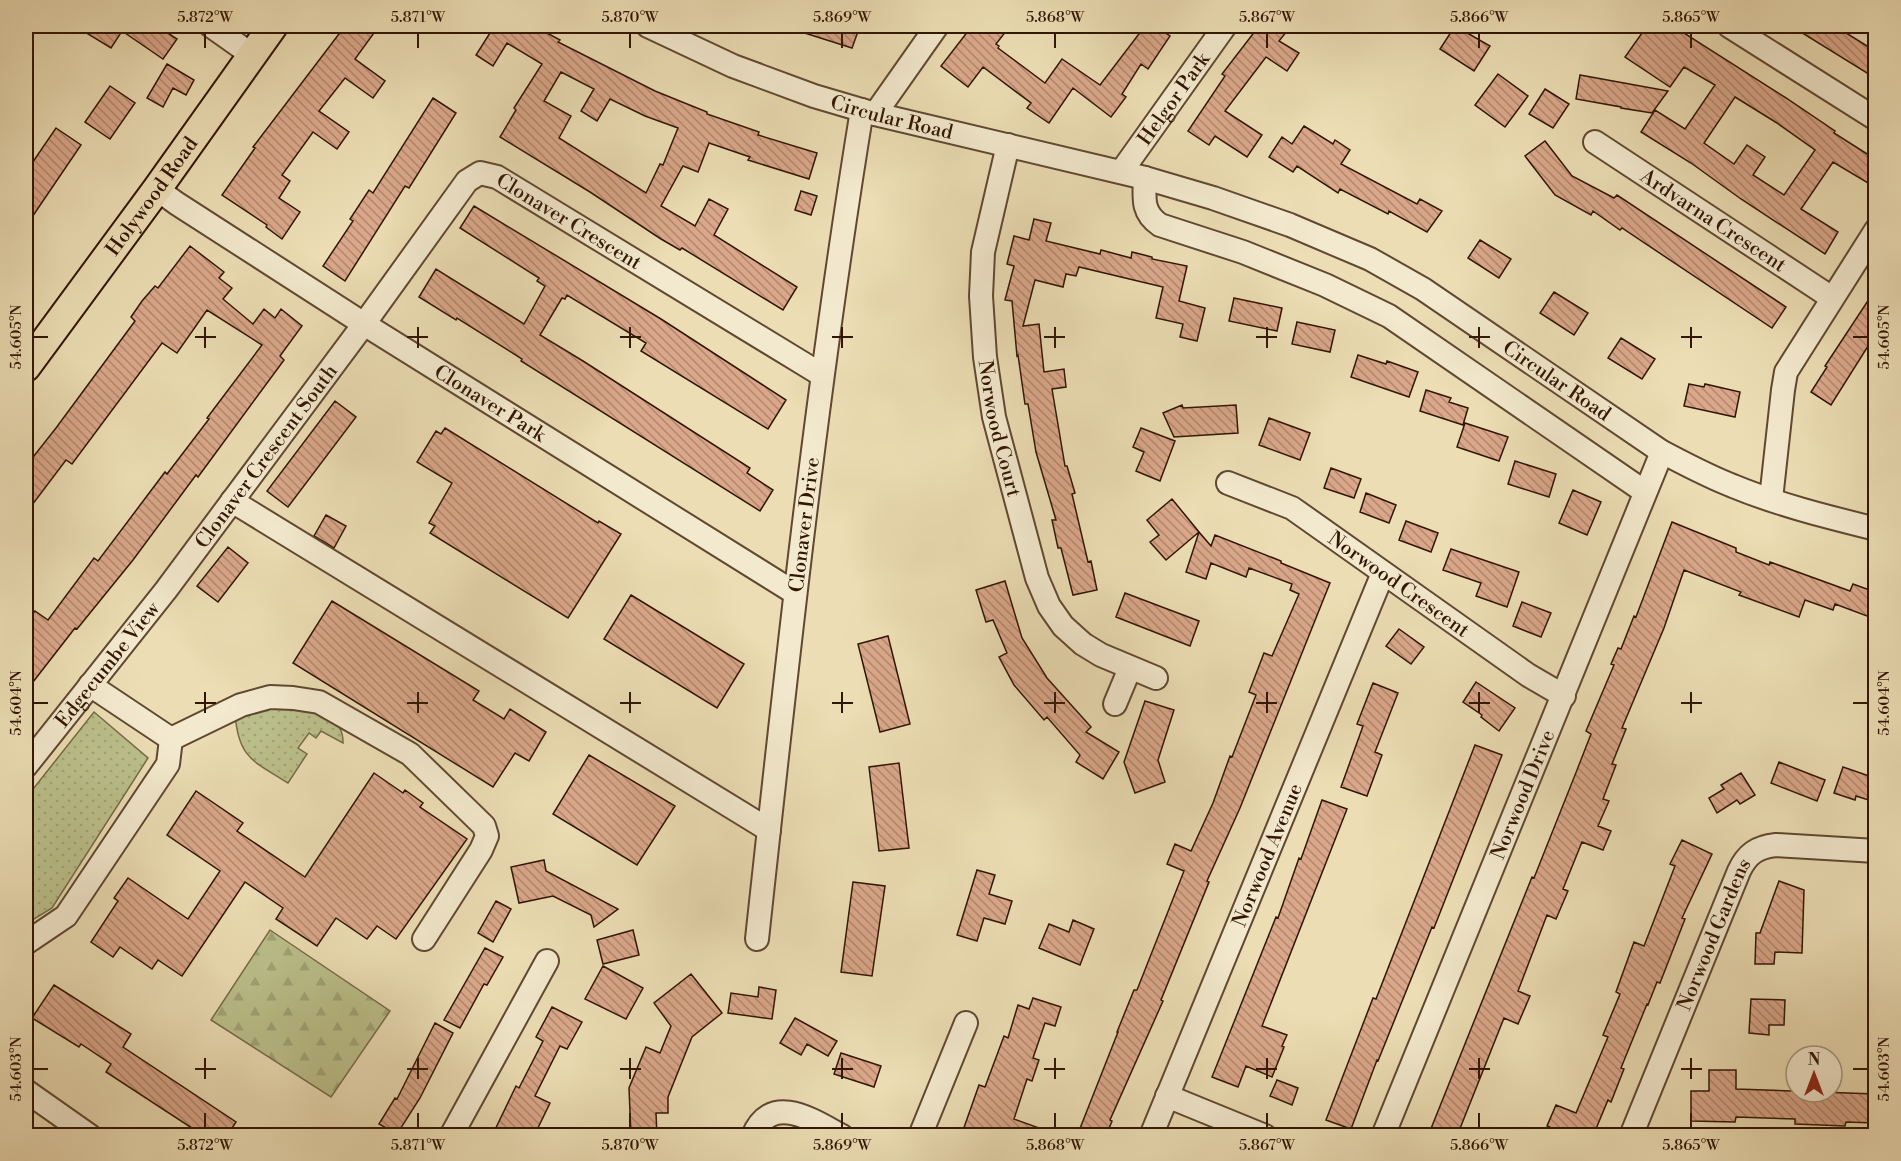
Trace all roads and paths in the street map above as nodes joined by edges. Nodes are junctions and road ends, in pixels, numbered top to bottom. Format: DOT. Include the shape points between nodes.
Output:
graph roads {
  1 [pos="211,26"];
  2 [pos="273,26"];
  3 [pos="648,26"];
  4 [pos="937,26"];
  5 [pos="1225,26"];
  6 [pos="1730,26"];
  7 [pos="252,55"];
  8 [pos="868,112"];
  9 [pos="1875,119"];
  10 [pos="1595,142"];
  11 [pos="1008,145"];
  12 [pos="1121,172"];
  13 [pos="1145,178"];
  14 [pos="157,189"];
  15 [pos="1875,230"];
  16 [pos="1833,298"];
  17 [pos="364,324"];
  18 [pos="26,367"];
  19 [pos="822,375"];
  20 [pos="1662,452"];
  21 [pos="1228,483"];
  22 [pos="1645,492"];
  23 [pos="1770,499"];
  24 [pos="232,501"];
  25 [pos="1875,529"];
  26 [pos="1383,573"];
  27 [pos="166,590"];
  28 [pos="795,593"];
  29 [pos="1130,668"];
  30 [pos="1156,678"];
  31 [pos="90,685"];
  32 [pos="1564,696"];
  33 [pos="1115,704"];
  34 [pos="171,740"];
  35 [pos="26,766"];
  36 [pos="769,831"];
  37 [pos="1875,852"];
  38 [pos="424,939"];
  39 [pos="757,939"];
  40 [pos="26,943"];
  41 [pos="547,961"];
  42 [pos="966,1023"];
  43 [pos="26,1091"];
  44 [pos="1167,1096"];
  45 [pos="90,1136"];
  46 [pos="451,1136"];
  47 [pos="753,1136"];
  48 [pos="842,1136"];
  49 [pos="920,1136"];
  50 [pos="1151,1136"];
  51 [pos="1264,1136"];
  52 [pos="1383,1136"];
  53 [pos="1631,1136"];
  1 -- 7 [label="street"];
  2 -- 7 [label="main road, Holywood Road"];
  3 -- 8 [label="street, Circular Road" via="733,66"];
  4 -- 8 [label="street"];
  5 -- 12 [label="street, Helgor Park"];
  6 -- 9 [label="street"];
  7 -- 14 [label="main road, Holywood Road"];
  8 -- 11 [label="street, Circular Road"];
  8 -- 19 [label="street, Clonaver Drive"];
  10 -- 16 [label="street, Ardvarna Crescent"];
  11 -- 12 [label="street, Circular Road"];
  11 -- 29 [label="street, Norwood Court" via="983,252 984,357 994,417 1037,578 1049,606 1083,644"];
  12 -- 13 [label="street, Circular Road"];
  13 -- 20 [label="street, Circular Road" via="1290,225 1370,259 1424,289"];
  13 -- 22 [label="street" via="1146,208 1150,218 1160,225 1243,252 1389,316"];
  14 -- 17 [label="street, Clonaver Park"];
  14 -- 18 [label="main road, Holywood Road"];
  15 -- 16 [label="street"];
  16 -- 23 [label="street" via="1786,372"];
  17 -- 19 [label="street, Clonaver Crescent" via="467,182 480,173 496,177"];
  17 -- 24 [label="street, Clonaver Crescent South"];
  17 -- 28 [label="street, Clonaver Park"];
  19 -- 28 [label="street, Clonaver Drive"];
  20 -- 22 [label="street, Norwood Drive"];
  20 -- 23 [label="street, Circular Road"];
  21 -- 26 [label="street, Norwood Crescent" via="1292,508"];
  22 -- 32 [label="street, Norwood Drive"];
  23 -- 25 [label="street, Circular Road"];
  24 -- 27 [label="street, Clonaver Crescent South"];
  24 -- 36 [label="street"];
  26 -- 32 [label="street, Norwood Crescent"];
  26 -- 44 [label="street, Norwood Avenue"];
  27 -- 31 [label="street, Edgecumbe View"];
  28 -- 36 [label="street, Clonaver Drive"];
  29 -- 30 [label="street, Norwood Court"];
  29 -- 33 [label="street"];
  31 -- 34 [label="street"];
  31 -- 35 [label="street, Edgecumbe View"];
  32 -- 52 [label="street, Norwood Drive"];
  34 -- 38 [label="street" via="241,705 270,697 293,698 320,702 410,754 484,826 487,836"];
  34 -- 40 [label="street" via="168,764 66,916"];
  36 -- 39 [label="street, Clonaver Drive"];
  37 -- 53 [label="street, Norwood Gardens" via="1776,845 1764,846 1748,856"];
  41 -- 46 [label="street"];
  42 -- 49 [label="street"];
  43 -- 45 [label="street"];
  44 -- 50 [label="street, Norwood Avenue"];
  44 -- 51 [label="street"];
  47 -- 48 [label="street" via="760,1122 779,1112 800,1114"];
}
